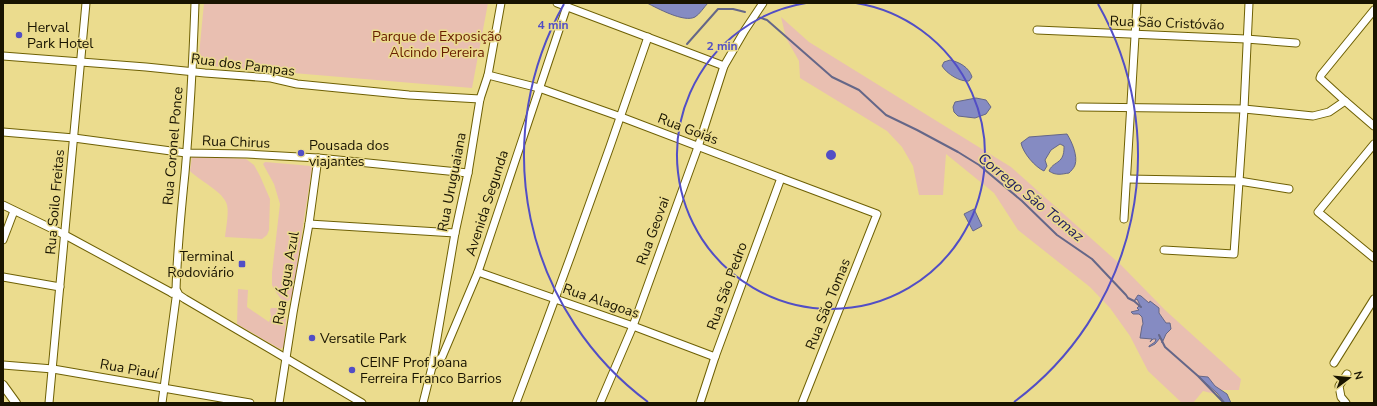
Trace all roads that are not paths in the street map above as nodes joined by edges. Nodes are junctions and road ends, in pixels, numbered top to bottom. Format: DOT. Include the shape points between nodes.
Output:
graph roads {
  1 [pos="86,3"];
  2 [pos="195,3"];
  3 [pos="501,3"];
  4 [pos="558,3"];
  5 [pos="763,3"];
  6 [pos="1137,3"];
  7 [pos="1249,3"];
  8 [pos="567,6"];
  9 [pos="1374,10"];
  10 [pos="1037,30"];
  11 [pos="1135,35"];
  12 [pos="648,37"];
  13 [pos="1246,39"];
  14 [pos="1296,43"];
  15 [pos="3,56"];
  16 [pos="81,62"];
  17 [pos="724,66"];
  18 [pos="192,72"];
  19 [pos="488,75"];
  20 [pos="539,88"];
  21 [pos="480,99"];
  22 [pos="1344,101"];
  23 [pos="1080,107"];
  24 [pos="1131,108"];
  25 [pos="1244,109"];
  26 [pos="621,117"];
  27 [pos="1374,126"];
  28 [pos="3,132"];
  29 [pos="74,138"];
  30 [pos="1374,144"];
  31 [pos="698,147"];
  32 [pos="186,153"];
  33 [pos="318,158"];
  34 [pos="468,173"];
  35 [pos="780,178"];
  36 [pos="1127,179"];
  37 [pos="1239,181"];
  38 [pos="1289,189"];
  39 [pos="3,205"];
  40 [pos="14,211"];
  41 [pos="877,214"];
  42 [pos="1124,219"];
  43 [pos="309,224"];
  44 [pos="455,233"];
  45 [pos="65,235"];
  46 [pos="3,240"];
  47 [pos="1164,250"];
  48 [pos="1374,258"];
  49 [pos="478,272"];
  50 [pos="3,278"];
  51 [pos="60,287"];
  52 [pos="176,294"];
  53 [pos="555,299"];
  54 [pos="1374,299"];
  55 [pos="632,326"];
  56 [pos="715,357"];
  57 [pos="285,358"];
  58 [pos="1334,363"];
  59 [pos="3,365"];
  60 [pos="432,368"];
  61 [pos="53,369"];
  62 [pos="1347,374"];
  63 [pos="3,385"];
  64 [pos="164,389"];
  65 [pos="16,403"];
  66 [pos="49,403"];
  67 [pos="162,403"];
  68 [pos="250,403"];
  69 [pos="279,403"];
  70 [pos="362,403"];
  71 [pos="423,403"];
  72 [pos="516,403"];
  73 [pos="600,403"];
  74 [pos="700,403"];
  75 [pos="802,403"];
  76 [pos="1346,403"];
  1 -- 16 [label="street, Rua Soilo Freitas"];
  2 -- 18 [label="street, Rua Coronel Ponce"];
  3 -- 19 [label="street, Rua Uruguaiana"];
  4 -- 8 [label="street"];
  5 -- 17 [label="street, Rua Geovai"];
  6 -- 11 [label="street"];
  7 -- 13 [label="street"];
  8 -- 12 [label="street"];
  8 -- 20 [label="street, Avenida Segunda"];
  9 -- 22 [label="street" via="1320,78"];
  10 -- 11 [label="street, Rua São Cristóvão"];
  11 -- 13 [label="street, Rua São Cristóvão"];
  11 -- 24 [label="street"];
  12 -- 17 [label="street"];
  12 -- 26 [label="street"];
  13 -- 14 [label="street, Rua São Cristóvão"];
  13 -- 25 [label="street"];
  15 -- 16 [label="street, Rua dos Pampas"];
  16 -- 18 [label="street, Rua dos Pampas"];
  16 -- 29 [label="street, Rua Soilo Freitas"];
  17 -- 31 [label="street, Rua Geovai"];
  18 -- 21 [label="street, Rua dos Pampas" via="271,78 297,84 401,95"];
  18 -- 32 [label="street, Rua Coronel Ponce"];
  19 -- 20 [label="street, Rua Goiás"];
  19 -- 21 [label="street, Rua Uruguaiana"];
  20 -- 26 [label="street, Rua Goiás"];
  20 -- 49 [label="street, Avenida Segunda"];
  21 -- 34 [label="street, Rua Uruguaiana"];
  22 -- 25 [label="street" via="1329,112 1313,116"];
  22 -- 27 [label="street"];
  23 -- 24 [label="street"];
  24 -- 25 [label="street"];
  24 -- 36 [label="street"];
  25 -- 37 [label="street"];
  26 -- 31 [label="street, Rua Goiás"];
  26 -- 53 [label="street"];
  28 -- 29 [label="street, Rua Chirus"];
  29 -- 32 [label="street, Rua Chirus"];
  29 -- 45 [label="street, Rua Soilo Freitas"];
  30 -- 48 [label="street" via="1318,212"];
  31 -- 35 [label="street, Rua Goiás"];
  31 -- 55 [label="street, Rua Geovai"];
  32 -- 33 [label="street, Rua Chirus"];
  32 -- 52 [label="street, Rua Coronel Ponce" via="177,246"];
  33 -- 34 [label="street, Rua Chirus"];
  33 -- 43 [label="street, Rua Água Azul"];
  34 -- 44 [label="street, Rua Uruguaiana"];
  35 -- 41 [label="street, Rua Goiás"];
  35 -- 56 [label="street, Rua São Pedro"];
  36 -- 37 [label="street"];
  36 -- 42 [label="street"];
  37 -- 38 [label="street"];
  37 -- 47 [label="street" via="1234,254"];
  39 -- 40 [label="street"];
  40 -- 45 [label="street"];
  40 -- 46 [label="street"];
  41 -- 75 [label="street, Rua São Tomas"];
  43 -- 44 [label="street"];
  43 -- 57 [label="street, Rua Água Azul"];
  44 -- 60 [label="street, Rua Uruguaiana"];
  45 -- 51 [label="street, Rua Soilo Freitas"];
  45 -- 52 [label="street"];
  49 -- 53 [label="street, Rua Alagoas"];
  49 -- 60 [label="street, Avenida Segunda" via="442,358"];
  50 -- 51 [label="street"];
  51 -- 61 [label="street, Rua Soilo Freitas"];
  52 -- 57 [label="street"];
  52 -- 64 [label="street, Rua Coronel Ponce"];
  53 -- 55 [label="street, Rua Alagoas"];
  53 -- 72 [label="street"];
  54 -- 58 [label="street"];
  55 -- 56 [label="street, Rua Alagoas"];
  55 -- 73 [label="street, Rua Geovai"];
  56 -- 74 [label="street, Rua São Pedro"];
  57 -- 69 [label="street, Rua Água Azul"];
  57 -- 70 [label="street"];
  59 -- 61 [label="street, Rua Piauí"];
  60 -- 71 [label="street, Avenida Segunda"];
  61 -- 64 [label="street, Rua Piauí"];
  61 -- 66 [label="street, Rua Soilo Freitas"];
  62 -- 76 [label="street" via="1339,386 1341,397"];
  63 -- 65 [label="street"];
  64 -- 67 [label="street, Rua Coronel Ponce"];
  64 -- 68 [label="street, Rua Piauí"];
}
